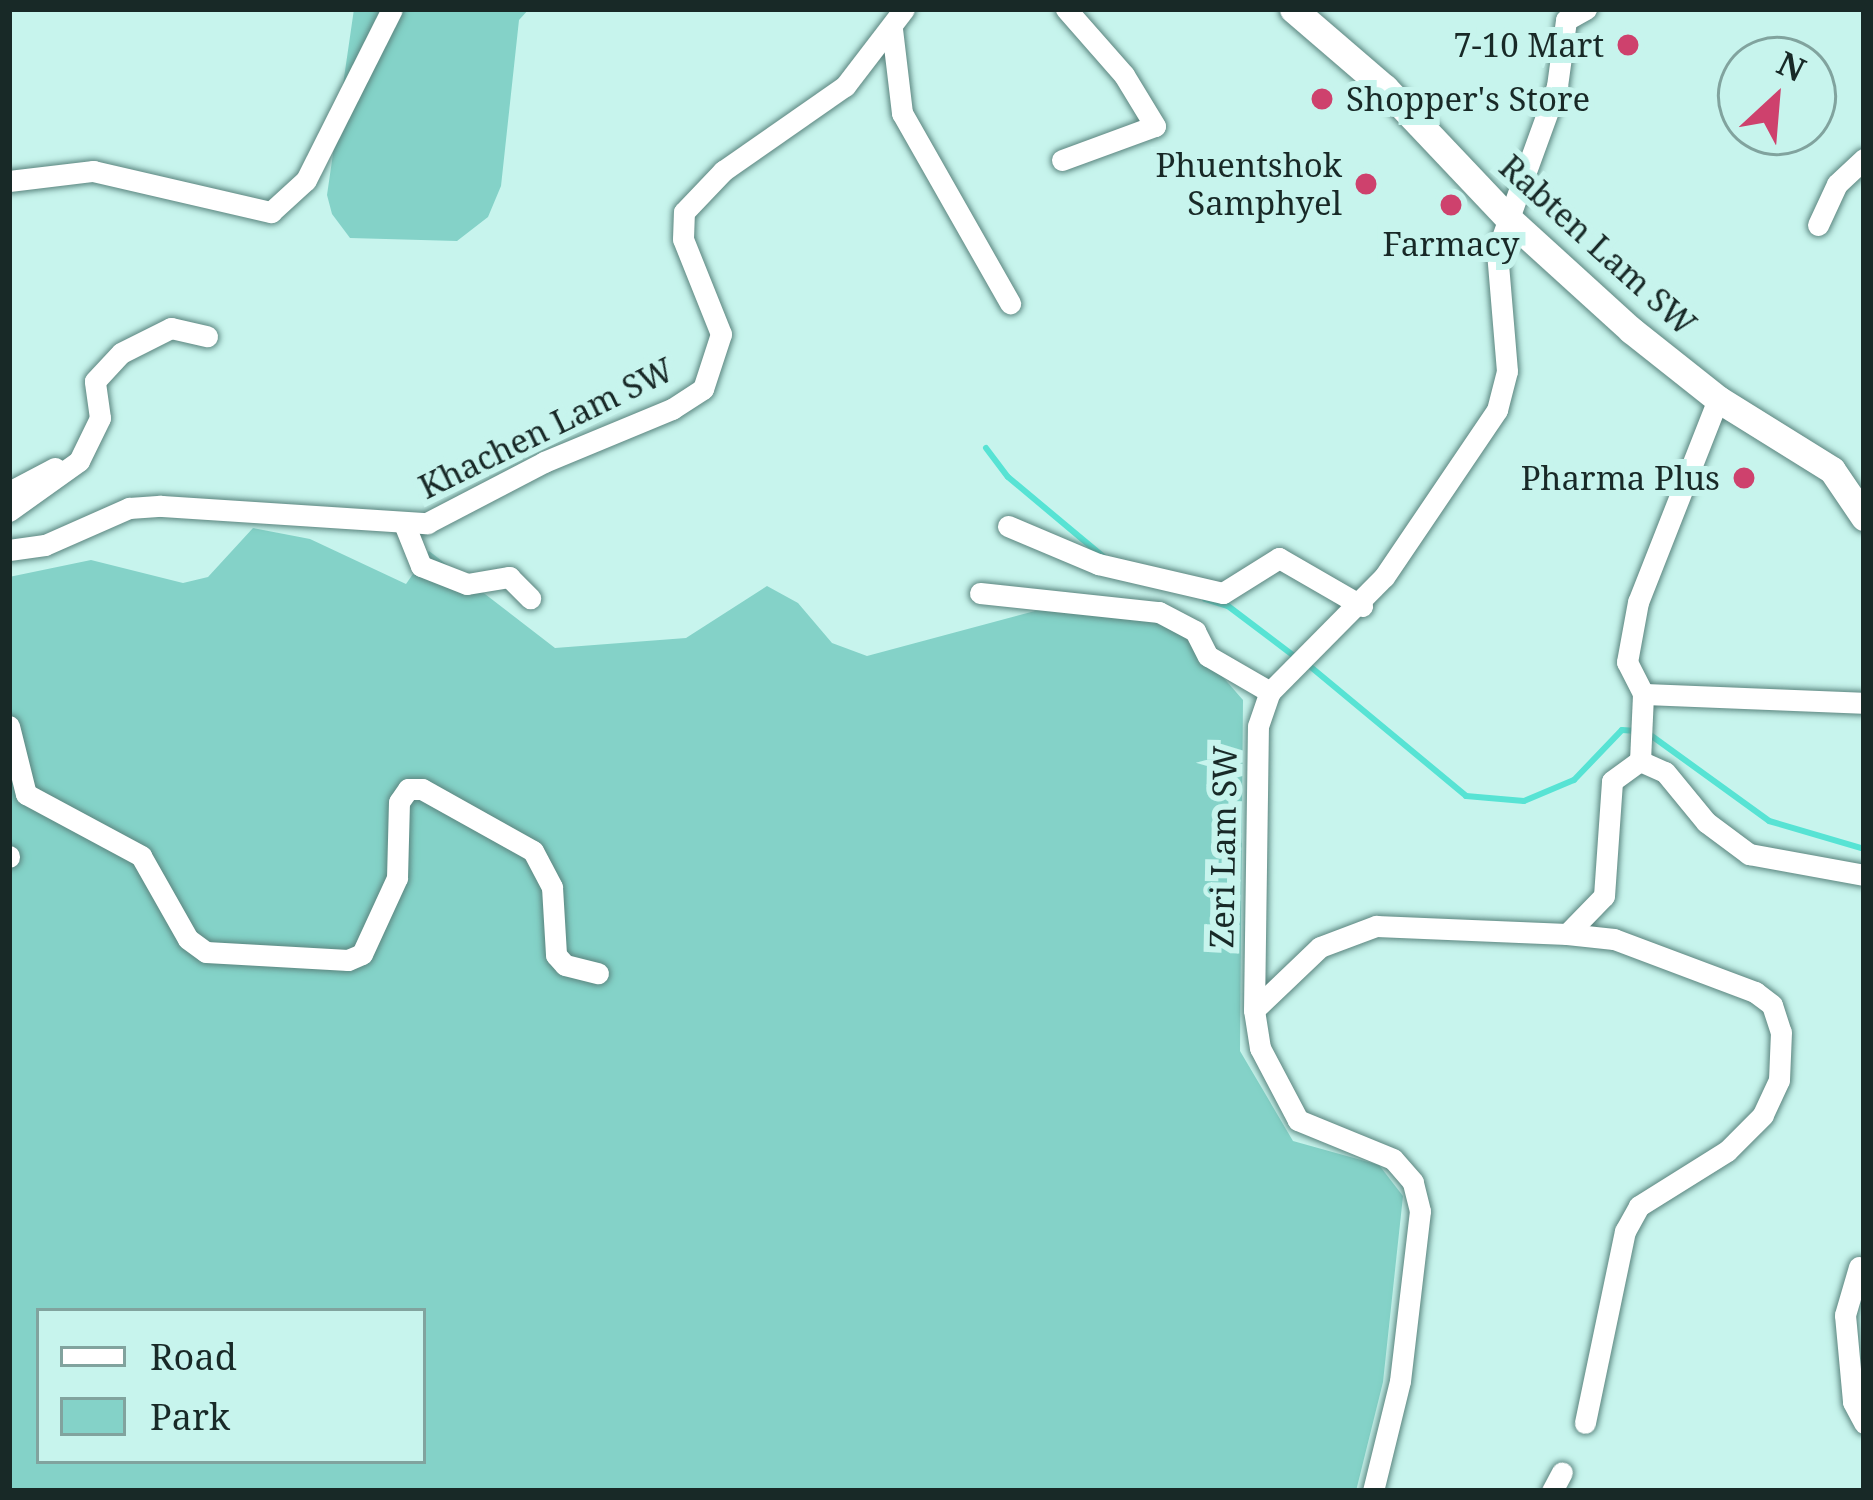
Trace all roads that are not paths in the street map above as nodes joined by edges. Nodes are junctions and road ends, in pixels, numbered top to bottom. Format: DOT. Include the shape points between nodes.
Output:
graph roads {
  1 [pos="392,9"];
  2 [pos="904,9"];
  3 [pos="1294,9"];
  4 [pos="1076,11"];
  5 [pos="1572,13"];
  6 [pos="892,29"];
  7 [pos="1864,159"];
  8 [pos="1062,160"];
  9 [pos="9,181"];
  10 [pos="1509,219"];
  11 [pos="1818,225"];
  12 [pos="1010,302"];
  13 [pos="207,336"];
  14 [pos="1718,399"];
  15 [pos="65,472"];
  16 [pos="9,492"];
  17 [pos="9,511"];
  18 [pos="1864,517"];
  19 [pos="405,526"];
  20 [pos="1008,526"];
  21 [pos="9,550"];
  22 [pos="980,593"];
  23 [pos="530,598"];
  24 [pos="1361,606"];
  25 [pos="1270,692"];
  26 [pos="1643,703"];
  27 [pos="1864,704"];
  28 [pos="9,726"];
  29 [pos="1641,750"];
  30 [pos="1864,875"];
  31 [pos="1567,934"];
  32 [pos="598,973"];
  33 [pos="1254,1010"];
  34 [pos="1859,1267"];
  35 [pos="1585,1423"];
  36 [pos="1864,1423"];
  37 [pos="1373,1491"];
  1 -- 9 [label="street" via="306,180 271,212 93,171"];
  2 -- 6 [label="street, Khachen Lam SW"];
  3 -- 10 [label="main road, Rabten Lam SW" via="1385,88"];
  4 -- 8 [label="street" via="1155,126"];
  5 -- 10 [label="street" via="1557,86"];
  6 -- 12 [label="street" via="902,113"];
  6 -- 19 [label="street, Khachen Lam SW" via="845,86 722,171 684,212 683,239 721,334 703,389 427,524"];
  7 -- 11 [label="street" via="1838,184"];
  10 -- 14 [label="main road, Rabten Lam SW"];
  10 -- 24 [label="street" via="1497,251 1507,371 1497,410"];
  13 -- 15 [label="street" via="171,328 122,353 95,381 100,418"];
  14 -- 18 [label="main road, Rabten Lam SW" via="1832,470"];
  14 -- 26 [label="street" via="1638,602 1627,662"];
  15 -- 16 [label="street" via="58,467"];
  15 -- 17 [label="street"];
  19 -- 21 [label="street, Khachen Lam SW" via="161,506 129,508 45,545"];
  19 -- 23 [label="street" via="421,566 467,584 509,577"];
  20 -- 24 [label="street" via="1098,564 1223,593 1279,557"];
  22 -- 25 [label="street" via="1160,612 1196,632 1208,656"];
  24 -- 25 [label="street"];
  25 -- 33 [label="street, Zeri Lam SW" via="1256,740"];
  26 -- 27 [label="street"];
  26 -- 29 [label="street"];
  28 -- 32 [label="street" via="26,794 141,856 188,940 206,952 348,960 362,954 397,878 399,802 408,789 422,789 533,850 552,886 556,955"];
  29 -- 30 [label="street" via="1706,822 1749,854"];
  29 -- 31 [label="street" via="1612,781 1604,896"];
  31 -- 33 [label="street" via="1376,926 1320,947"];
  31 -- 35 [label="street" via="1614,939 1755,992 1779,1017 1781,1032 1779,1080 1763,1115 1727,1151 1639,1206 1625,1231"];
  33 -- 37 [label="street, Zeri Lam SW" via="1274,1085 1298,1120 1382,1151 1406,1170 1418,1196 1400,1381"];
  34 -- 36 [label="street" via="1846,1315 1853,1402"];
}
